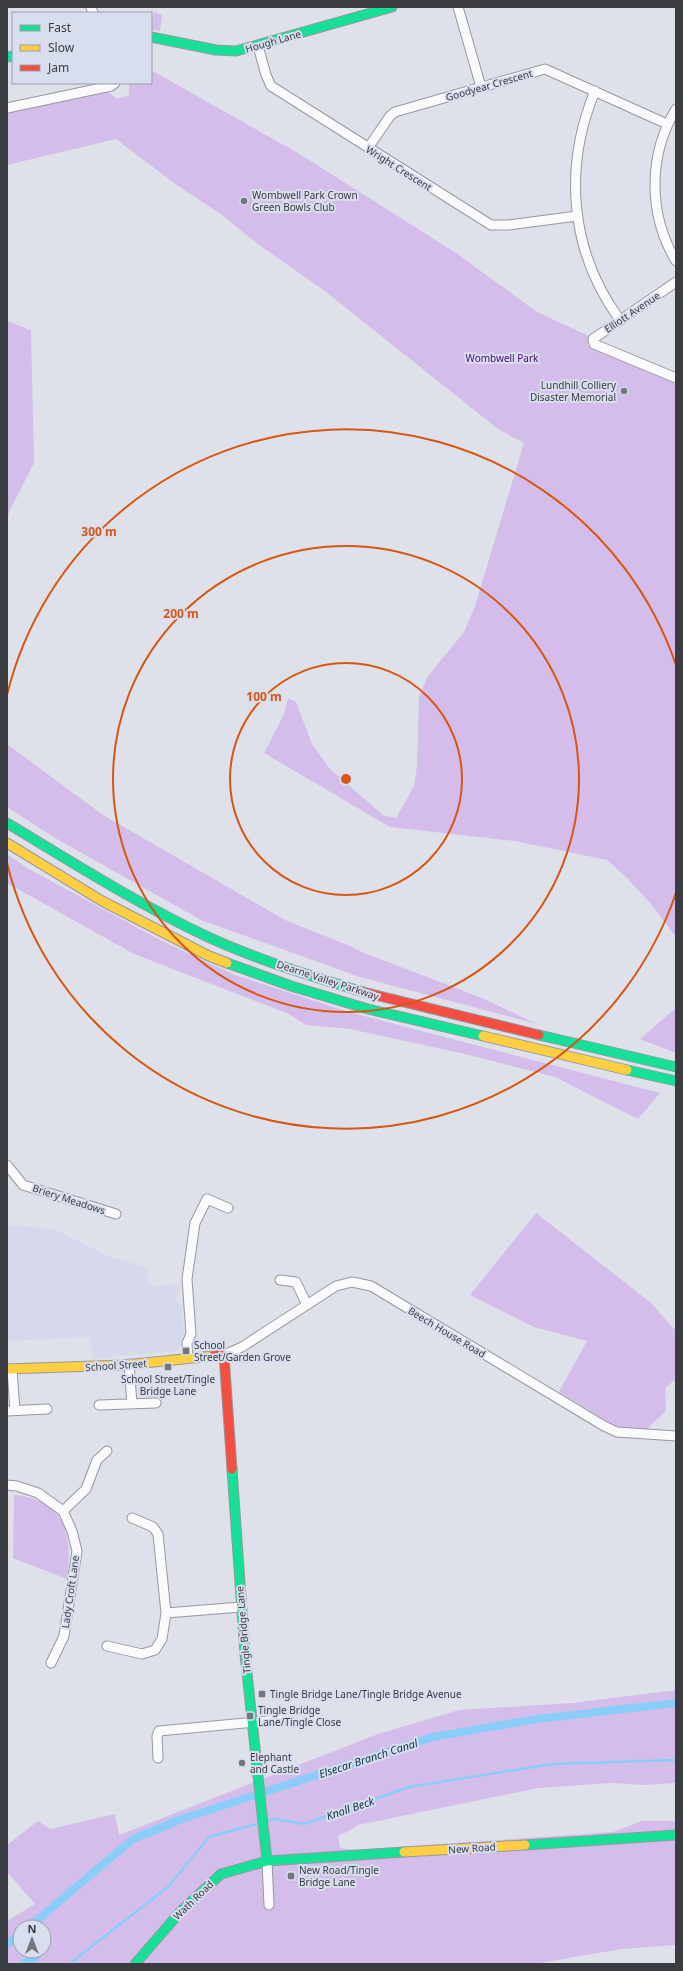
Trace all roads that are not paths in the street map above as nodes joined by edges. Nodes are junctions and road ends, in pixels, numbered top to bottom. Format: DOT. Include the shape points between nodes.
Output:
graph roads {
  1 [pos="392,7"];
  2 [pos="458,7"];
  3 [pos="152,37"];
  4 [pos="258,46"];
  5 [pos="114,84"];
  6 [pos="481,87"];
  7 [pos="595,91"];
  8 [pos="7,108"];
  9 [pos="676,109"];
  10 [pos="667,124"];
  11 [pos="368,148"];
  12 [pos="577,216"];
  13 [pos="676,261"];
  14 [pos="676,282"];
  15 [pos="620,320"];
  16 [pos="676,378"];
  17 [pos="7,823"];
  18 [pos="7,842"];
  19 [pos="676,1067"];
  20 [pos="676,1081"];
  21 [pos="7,1165"];
  22 [pos="228,1208"];
  23 [pos="116,1214"];
  24 [pos="280,1280"];
  25 [pos="308,1305"];
  26 [pos="224,1355"];
  27 [pos="188,1358"];
  28 [pos="129,1364"];
  29 [pos="10,1369"];
  30 [pos="156,1403"];
  31 [pos="132,1404"];
  32 [pos="99,1406"];
  33 [pos="47,1409"];
  34 [pos="11,1411"];
  35 [pos="676,1436"];
  36 [pos="107,1450"];
  37 [pos="7,1485"];
  38 [pos="62,1512"];
  39 [pos="132,1518"];
  40 [pos="241,1607"];
  41 [pos="166,1613"];
  42 [pos="107,1646"];
  43 [pos="51,1662"];
  44 [pos="288,1720"];
  45 [pos="252,1723"];
  46 [pos="158,1758"];
  47 [pos="676,1836"];
  48 [pos="267,1860"];
  49 [pos="269,1906"];
  50 [pos="135,1964"];
  1 -- 4 [label="main road, Hough Lane"];
  2 -- 6 [label="street"];
  3 -- 4 [label="main road, Hough Lane" via="216,50 236,51"];
  4 -- 11 [label="street, Wright Crescent" via="271,86"];
  5 -- 8 [label="street"];
  6 -- 7 [label="street, Goodyear Crescent" via="545,69"];
  6 -- 11 [label="street, Goodyear Crescent" via="395,112"];
  7 -- 10 [label="street, Goodyear Crescent"];
  7 -- 12 [label="street" via="584,123 576,162"];
  9 -- 10 [label="street"];
  10 -- 13 [label="street" via="657,155 655,186 659,219"];
  11 -- 12 [label="street, Wright Crescent" via="491,224 508,225"];
  12 -- 15 [label="street" via="599,288"];
  14 -- 15 [label="street, Elliott Avenue"];
  15 -- 16 [label="street, Elliott Avenue" via="593,339 594,344"];
  17 -- 19 [label="main road, Dearne Valley Parkway" via="118,890 209,937 304,974 386,999"];
  18 -- 20 [label="main road, Dearne Valley Parkway" via="102,901 209,956 291,986 376,1011"];
  21 -- 23 [label="street, Briery Meadows" via="23,1185"];
  22 -- 27 [label="street" via="207,1199 195,1223 187,1279 191,1334 187,1343"];
  24 -- 25 [label="street" via="296,1282"];
  25 -- 26 [label="street, Beech House Road" via="242,1347"];
  25 -- 35 [label="street, Beech House Road" via="336,1286 352,1282 371,1286 604,1426 617,1432"];
  26 -- 27 [label="main road, School Street"];
  26 -- 40 [label="main road, Tingle Bridge Lane"];
  27 -- 28 [label="main road, School Street"];
  28 -- 29 [label="main road, School Street"];
  28 -- 31 [label="street"];
  29 -- 34 [label="street"];
  30 -- 31 [label="street"];
  31 -- 32 [label="street"];
  33 -- 34 [label="street"];
  36 -- 38 [label="street" via="98,1460 86,1489"];
  37 -- 38 [label="street, Lady Croft Lane" via="38,1494"];
  38 -- 43 [label="street, Lady Croft Lane" via="72,1531 76,1551 64,1636"];
  39 -- 41 [label="street" via="153,1527 158,1534"];
  40 -- 41 [label="street"];
  40 -- 45 [label="main road, Tingle Bridge Lane"];
  41 -- 42 [label="street" via="162,1639 155,1650 142,1654"];
  44 -- 45 [label="street"];
  45 -- 46 [label="street" via="159,1731"];
  45 -- 48 [label="main road, Tingle Bridge Lane"];
  47 -- 48 [label="main road, New Road"];
  48 -- 49 [label="street, Tingle Bridge Lane"];
  48 -- 50 [label="main road, Wath Road" via="221,1874 181,1911"];
}
